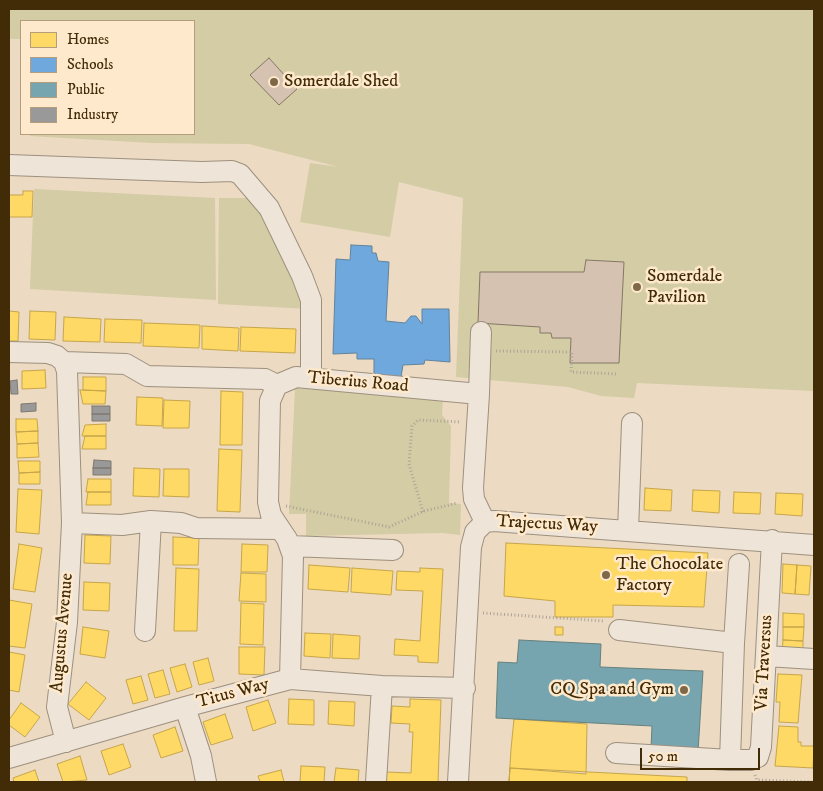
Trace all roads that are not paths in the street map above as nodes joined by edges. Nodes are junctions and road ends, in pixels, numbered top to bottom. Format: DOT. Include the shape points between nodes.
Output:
graph roads {
  1 [pos="9,165"];
  2 [pos="481,341"];
  3 [pos="9,352"];
  4 [pos="64,362"];
  5 [pos="311,378"];
  6 [pos="277,385"];
  7 [pos="479,394"];
  8 [pos="632,423"];
  9 [pos="151,521"];
  10 [pos="485,522"];
  11 [pos="72,523"];
  12 [pos="279,529"];
  13 [pos="628,530"];
  14 [pos="772,540"];
  15 [pos="814,545"];
  16 [pos="290,546"];
  17 [pos="392,550"];
  18 [pos="739,564"];
  19 [pos="619,630"];
  20 [pos="145,631"];
  21 [pos="734,643"];
  22 [pos="766,656"];
  23 [pos="814,659"];
  24 [pos="290,680"];
  25 [pos="382,686"];
  26 [pos="465,688"];
  27 [pos="185,707"];
  28 [pos="66,742"];
  29 [pos="616,753"];
  30 [pos="9,758"];
  31 [pos="730,760"];
  32 [pos="206,782"];
  33 [pos="376,782"];
  34 [pos="458,782"];
  1 -- 5 [label="street" via="232,171 240,174 268,208 311,300"];
  2 -- 7 [label="street"];
  3 -- 4 [label="street" via="48,353"];
  4 -- 6 [label="street" via="126,364 147,376 265,379"];
  4 -- 11 [label="street, Augustus Avenue" via="67,371"];
  5 -- 6 [label="street, Tiberius Road" via="296,378"];
  5 -- 7 [label="street, Tiberius Road"];
  6 -- 12 [label="street" via="270,401 268,502"];
  7 -- 10 [label="street" via="473,488 474,499"];
  8 -- 13 [label="street"];
  9 -- 11 [label="street" via="122,525"];
  9 -- 12 [label="street" via="181,523 196,528"];
  9 -- 20 [label="street"];
  10 -- 13 [label="street, Trajectus Way"];
  10 -- 26 [label="street, Trajectus Way" via="475,532 471,548"];
  11 -- 28 [label="street, Augustus Avenue" via="67,622 57,707"];
  12 -- 16 [label="street"];
  13 -- 14 [label="street, Trajectus Way"];
  14 -- 15 [label="street, Trajectus Way"];
  14 -- 22 [label="street, Via Traversus"];
  16 -- 17 [label="street"];
  16 -- 24 [label="street" via="293,556"];
  18 -- 21 [label="street"];
  19 -- 21 [label="street"];
  21 -- 31 [label="street"];
  22 -- 23 [label="street"];
  22 -- 31 [label="street, Via Traversus" via="758,757"];
  24 -- 25 [label="street, Titus Way"];
  24 -- 27 [label="street, Titus Way"];
  25 -- 26 [label="street, Titus Way"];
  25 -- 33 [label="street"];
  26 -- 34 [label="street, Trajectus Way"];
  27 -- 28 [label="street, Titus Way"];
  27 -- 32 [label="street"];
  28 -- 30 [label="street, Titus Way"];
  29 -- 31 [label="street"];
}
